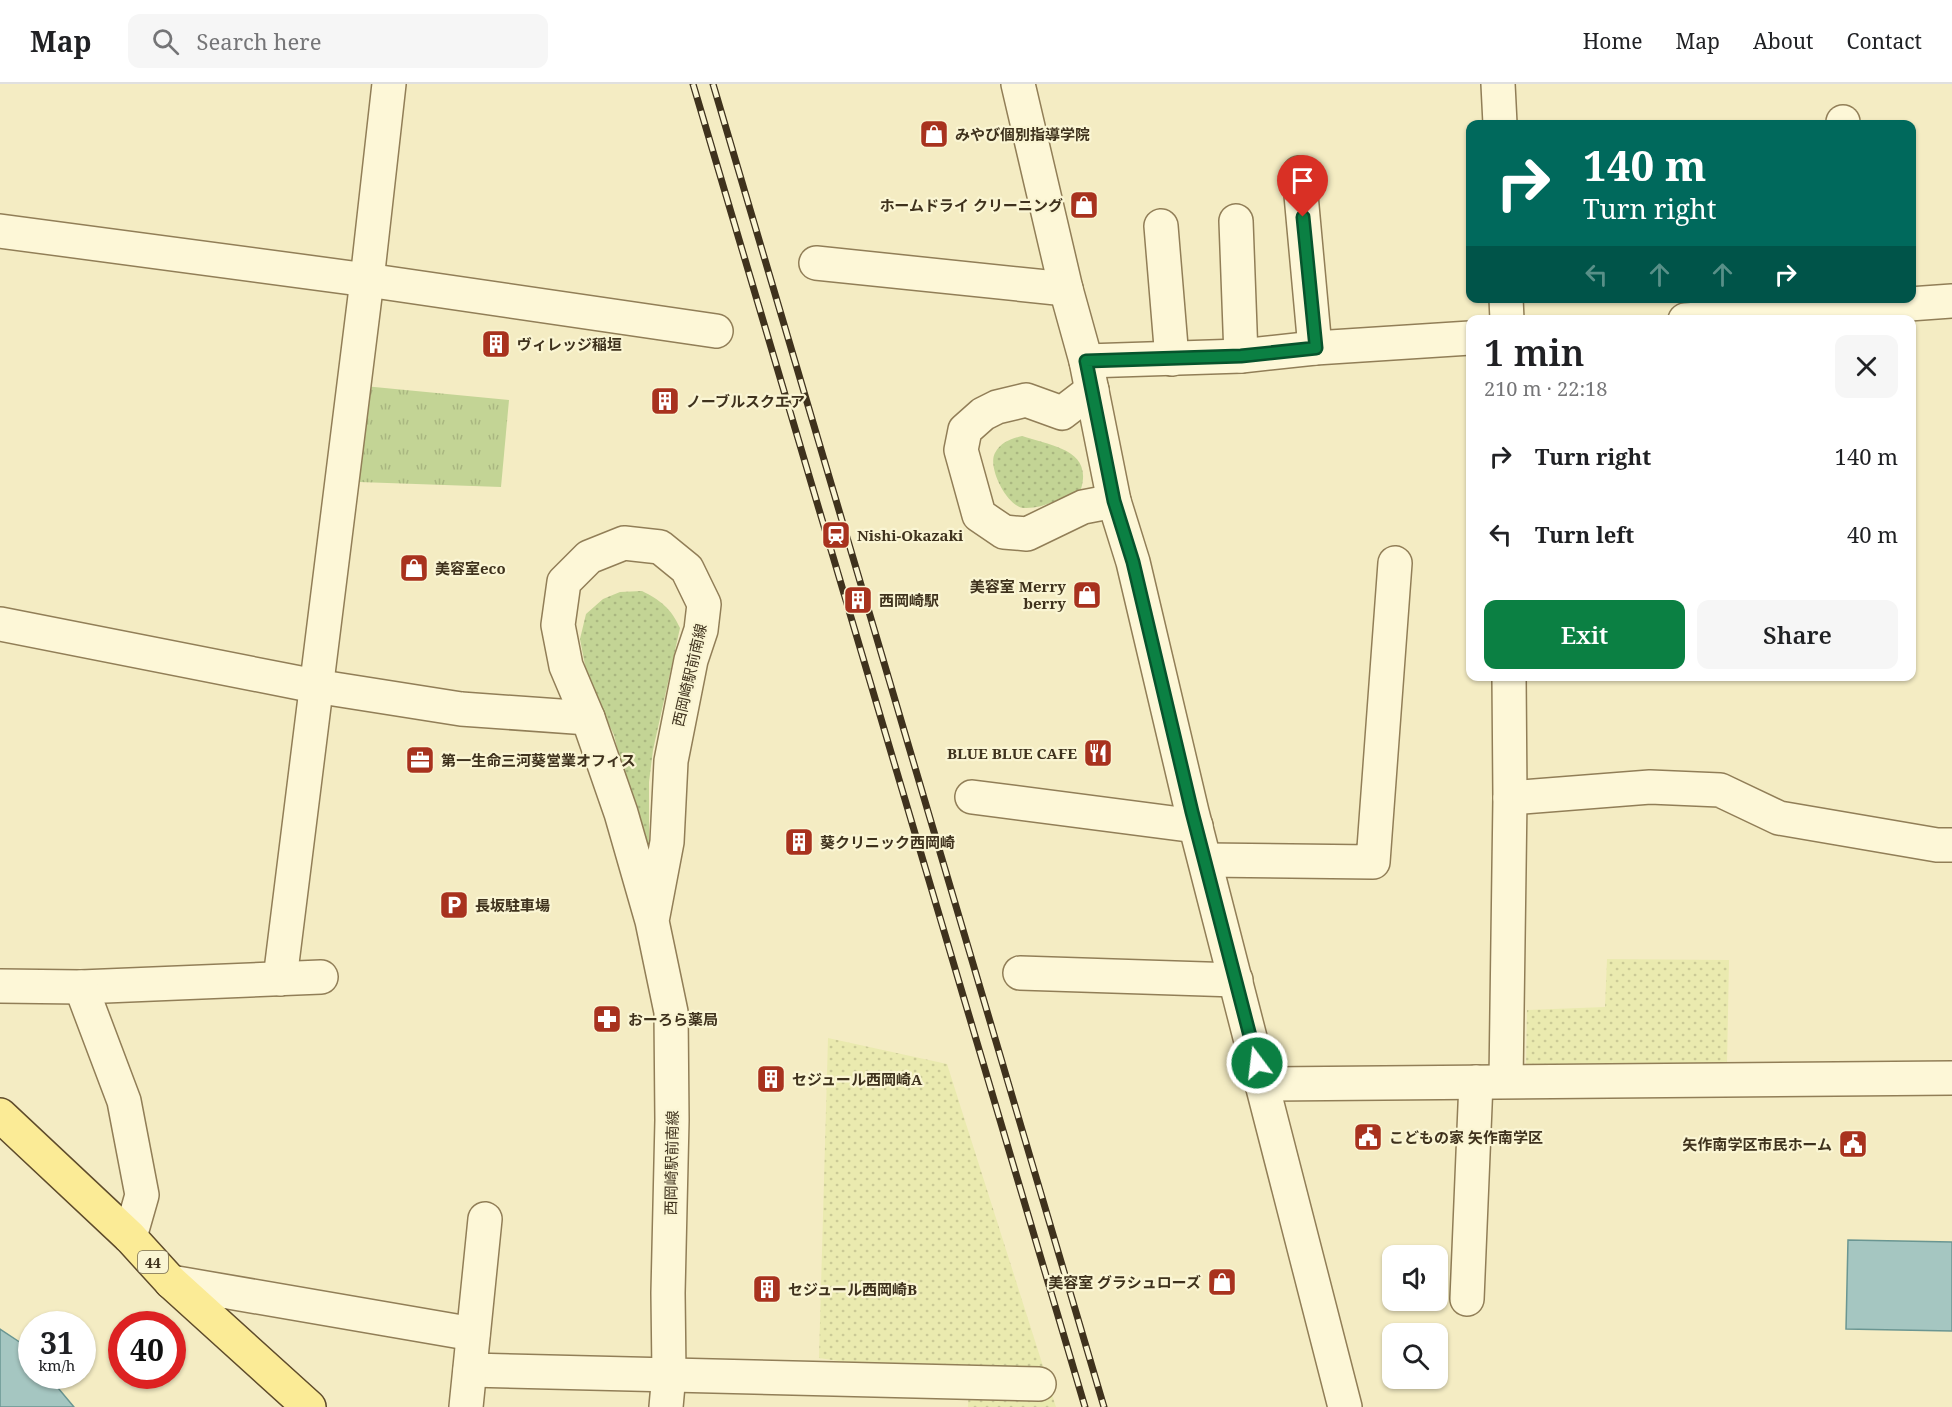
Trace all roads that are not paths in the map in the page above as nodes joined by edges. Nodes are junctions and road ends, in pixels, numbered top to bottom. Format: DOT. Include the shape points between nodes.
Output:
graph roads {
  1 [pos="389,84"];
  2 [pos="1018,84"];
  3 [pos="1498,84"];
  4 [pos="1500,120"];
  5 [pos="1299,173"];
  6 [pos="1236,221"];
  7 [pos="1161,226"];
  8 [pos="0,231"];
  9 [pos="816,263"];
  10 [pos="367,280"];
  11 [pos="1066,289"];
  12 [pos="1952,301"];
  13 [pos="1916,302"];
  14 [pos="1856,303"];
  15 [pos="1752,306"];
  16 [pos="1708,315"];
  17 [pos="716,331"];
  18 [pos="1466,338"];
  19 [pos="1316,348"];
  20 [pos="1241,356"];
  21 [pos="1172,359"];
  22 [pos="1089,375"];
  23 [pos="1114,501"];
  24 [pos="1395,563"];
  25 [pos="0,624"];
  26 [pos="1509,681"];
  27 [pos="315,686"];
  28 [pos="588,718"];
  29 [pos="972,797"];
  30 [pos="1510,798"];
  31 [pos="1196,826"];
  32 [pos="1952,845"];
  33 [pos="1205,860"];
  34 [pos="652,921"];
  35 [pos="1020,973"];
  36 [pos="321,977"];
  37 [pos="280,978"];
  38 [pos="1236,980"];
  39 [pos="0,986"];
  40 [pos="81,987"];
  41 [pos="1952,1078"];
  42 [pos="1491,1082"];
  43 [pos="1263,1084"];
  44 [pos="0,1115"];
  45 [pos="485,1219"];
  46 [pos="130,1237"];
  47 [pos="171,1282"];
  48 [pos="1467,1299"];
  49 [pos="473,1334"];
  50 [pos="470,1370"];
  51 [pos="669,1374"];
  52 [pos="1039,1384"];
  53 [pos="309,1407"];
  54 [pos="466,1407"];
  55 [pos="666,1407"];
  56 [pos="1345,1407"];
  1 -- 10 [label="street"];
  2 -- 11 [label="street"];
  3 -- 4 [label="street"];
  5 -- 19 [label="street"];
  6 -- 20 [label="street"];
  7 -- 21 [label="street"];
  8 -- 10 [label="street"];
  9 -- 11 [label="street"];
  10 -- 17 [label="street"];
  10 -- 27 [label="street"];
  11 -- 22 [label="street"];
  12 -- 13 [label="street"];
  14 -- 15 [label="street"];
  15 -- 16 [label="street"];
  18 -- 19 [label="street"];
  19 -- 20 [label="street"];
  20 -- 21 [label="street"];
  21 -- 22 [label="street"];
  22 -- 23 [label="street"];
  22 -- 23 [label="street" via="1062,413 1026,400 997,406 983,414 965,430 962,450 979,515 1004,532 1027,534 1083,507"];
  23 -- 31 [label="street" via="1133,562"];
  24 -- 33 [label="street" via="1373,862"];
  25 -- 27 [label="street"];
  26 -- 30 [label="street"];
  27 -- 28 [label="street" via="460,709"];
  27 -- 37 [label="street"];
  28 -- 34 [label="street, 西岡崎駅前南線"];
  28 -- 34 [label="street, 西岡崎駅前南線" via="566,666 558,625 564,582 589,557 624,543 660,547 687,568 704,604 670,761 667,842"];
  29 -- 31 [label="street"];
  30 -- 32 [label="street" via="1650,787 1720,790 1779,818"];
  30 -- 42 [label="street"];
  31 -- 33 [label="street"];
  33 -- 38 [label="street"];
  34 -- 51 [label="street, 西岡崎駅前南線" via="671,1012"];
  35 -- 38 [label="street"];
  36 -- 37 [label="street"];
  37 -- 40 [label="street"];
  38 -- 43 [label="street"];
  39 -- 40 [label="street"];
  40 -- 46 [label="street" via="124,1101 142,1195"];
  41 -- 42 [label="street"];
  42 -- 43 [label="street"];
  42 -- 48 [label="street"];
  43 -- 56 [label="street"];
  44 -- 46 [label="main road, 44"];
  45 -- 49 [label="street"];
  46 -- 47 [label="main road, 44"];
  47 -- 49 [label="street"];
  47 -- 53 [label="main road, 44"];
  49 -- 50 [label="street"];
  50 -- 51 [label="street"];
  50 -- 54 [label="street"];
  51 -- 52 [label="street"];
  51 -- 55 [label="street, 西岡崎駅前南線"];
}
